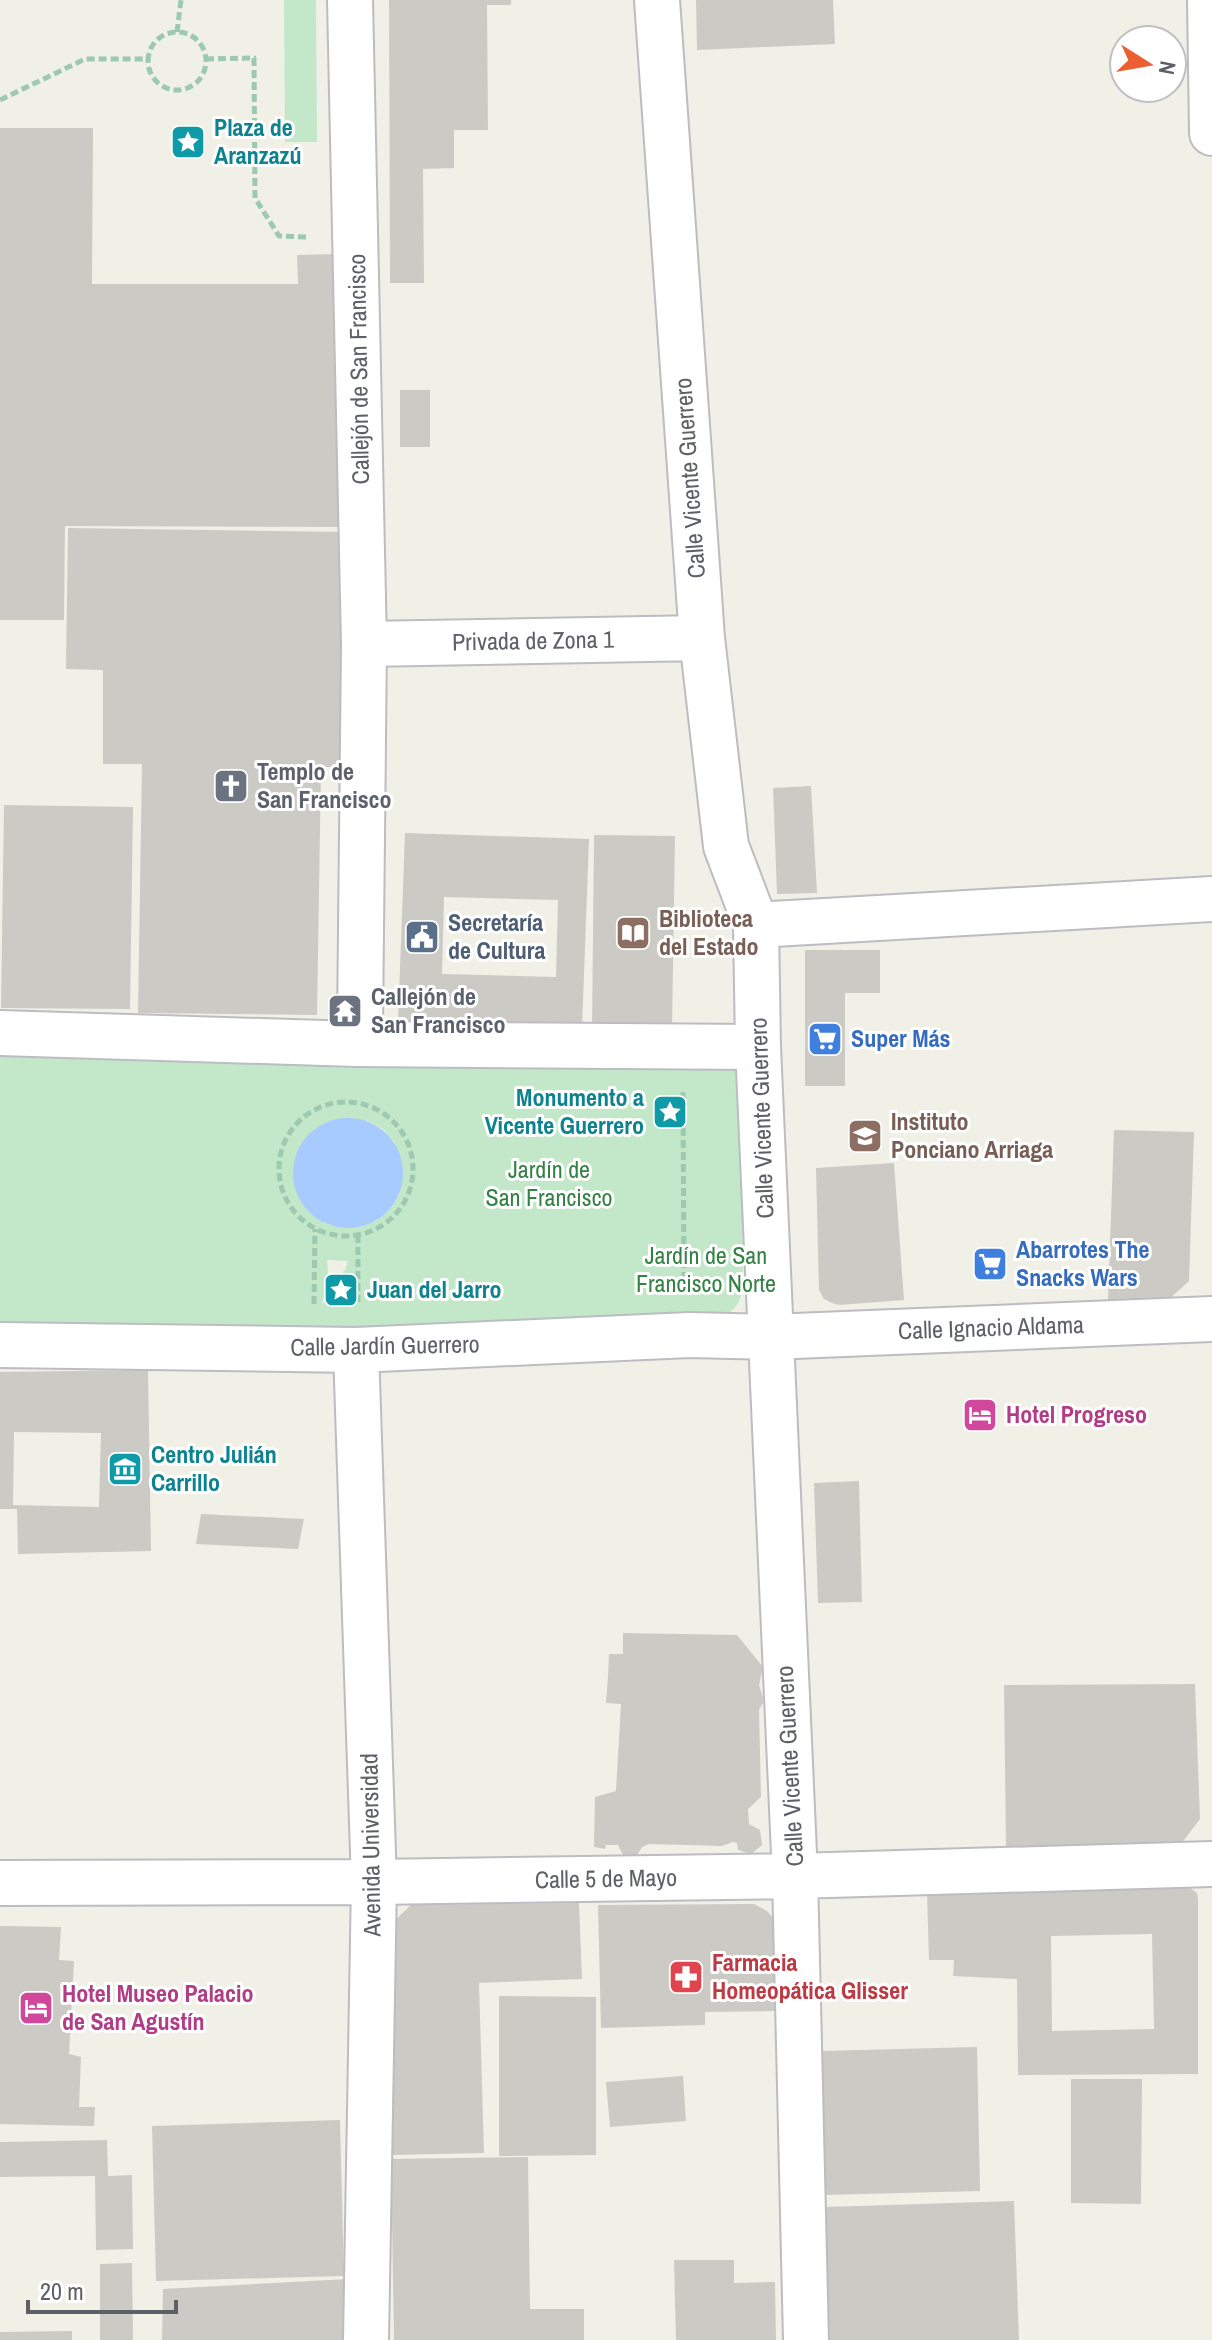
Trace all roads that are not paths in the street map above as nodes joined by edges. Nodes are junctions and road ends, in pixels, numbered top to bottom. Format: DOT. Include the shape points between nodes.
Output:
graph roads {
  1 [pos="350,0"];
  2 [pos="657,0"];
  3 [pos="1210,0"];
  4 [pos="1212,133"];
  5 [pos="702,638"];
  6 [pos="364,644"];
  7 [pos="1212,899"];
  8 [pos="756,925"];
  9 [pos="360,1025"];
  10 [pos="0,1033"];
  11 [pos="758,1047"];
  12 [pos="1212,1319"];
  13 [pos="770,1337"];
  14 [pos="0,1345"];
  15 [pos="335,1350"];
  16 [pos="1212,1864"];
  17 [pos="795,1876"];
  18 [pos="374,1882"];
  19 [pos="0,1883"];
  20 [pos="366,2340"];
  21 [pos="806,2340"];
  1 -- 6 [label="street, Callejón de San Francisco"];
  2 -- 5 [label="street, Calle Vicente Guerrero"];
  3 -- 4 [label="street"];
  5 -- 6 [label="street, Privada de Zona 1"];
  5 -- 8 [label="street, Calle Vicente Guerrero" via="726,846"];
  6 -- 9 [label="street, Callejón de San Francisco"];
  7 -- 8 [label="street"];
  8 -- 11 [label="street, Calle Vicente Guerrero"];
  10 -- 11 [label="street" via="356,1044"];
  11 -- 13 [label="street, Calle Vicente Guerrero"];
  12 -- 13 [label="street, Calle Ignacio Aldama"];
  13 -- 15 [label="street, Calle Jardín Guerrero" via="689,1335"];
  13 -- 17 [label="street, Calle Vicente Guerrero"];
  14 -- 15 [label="street, Calle Jardín Guerrero"];
  15 -- 18 [label="street, Avenida Universidad"];
  16 -- 17 [label="street, Calle 5 de Mayo"];
  17 -- 18 [label="street, Calle 5 de Mayo"];
  17 -- 21 [label="street, Calle Vicente Guerrero"];
  18 -- 19 [label="street, Calle 5 de Mayo"];
  18 -- 20 [label="street, Avenida Universidad"];
}
